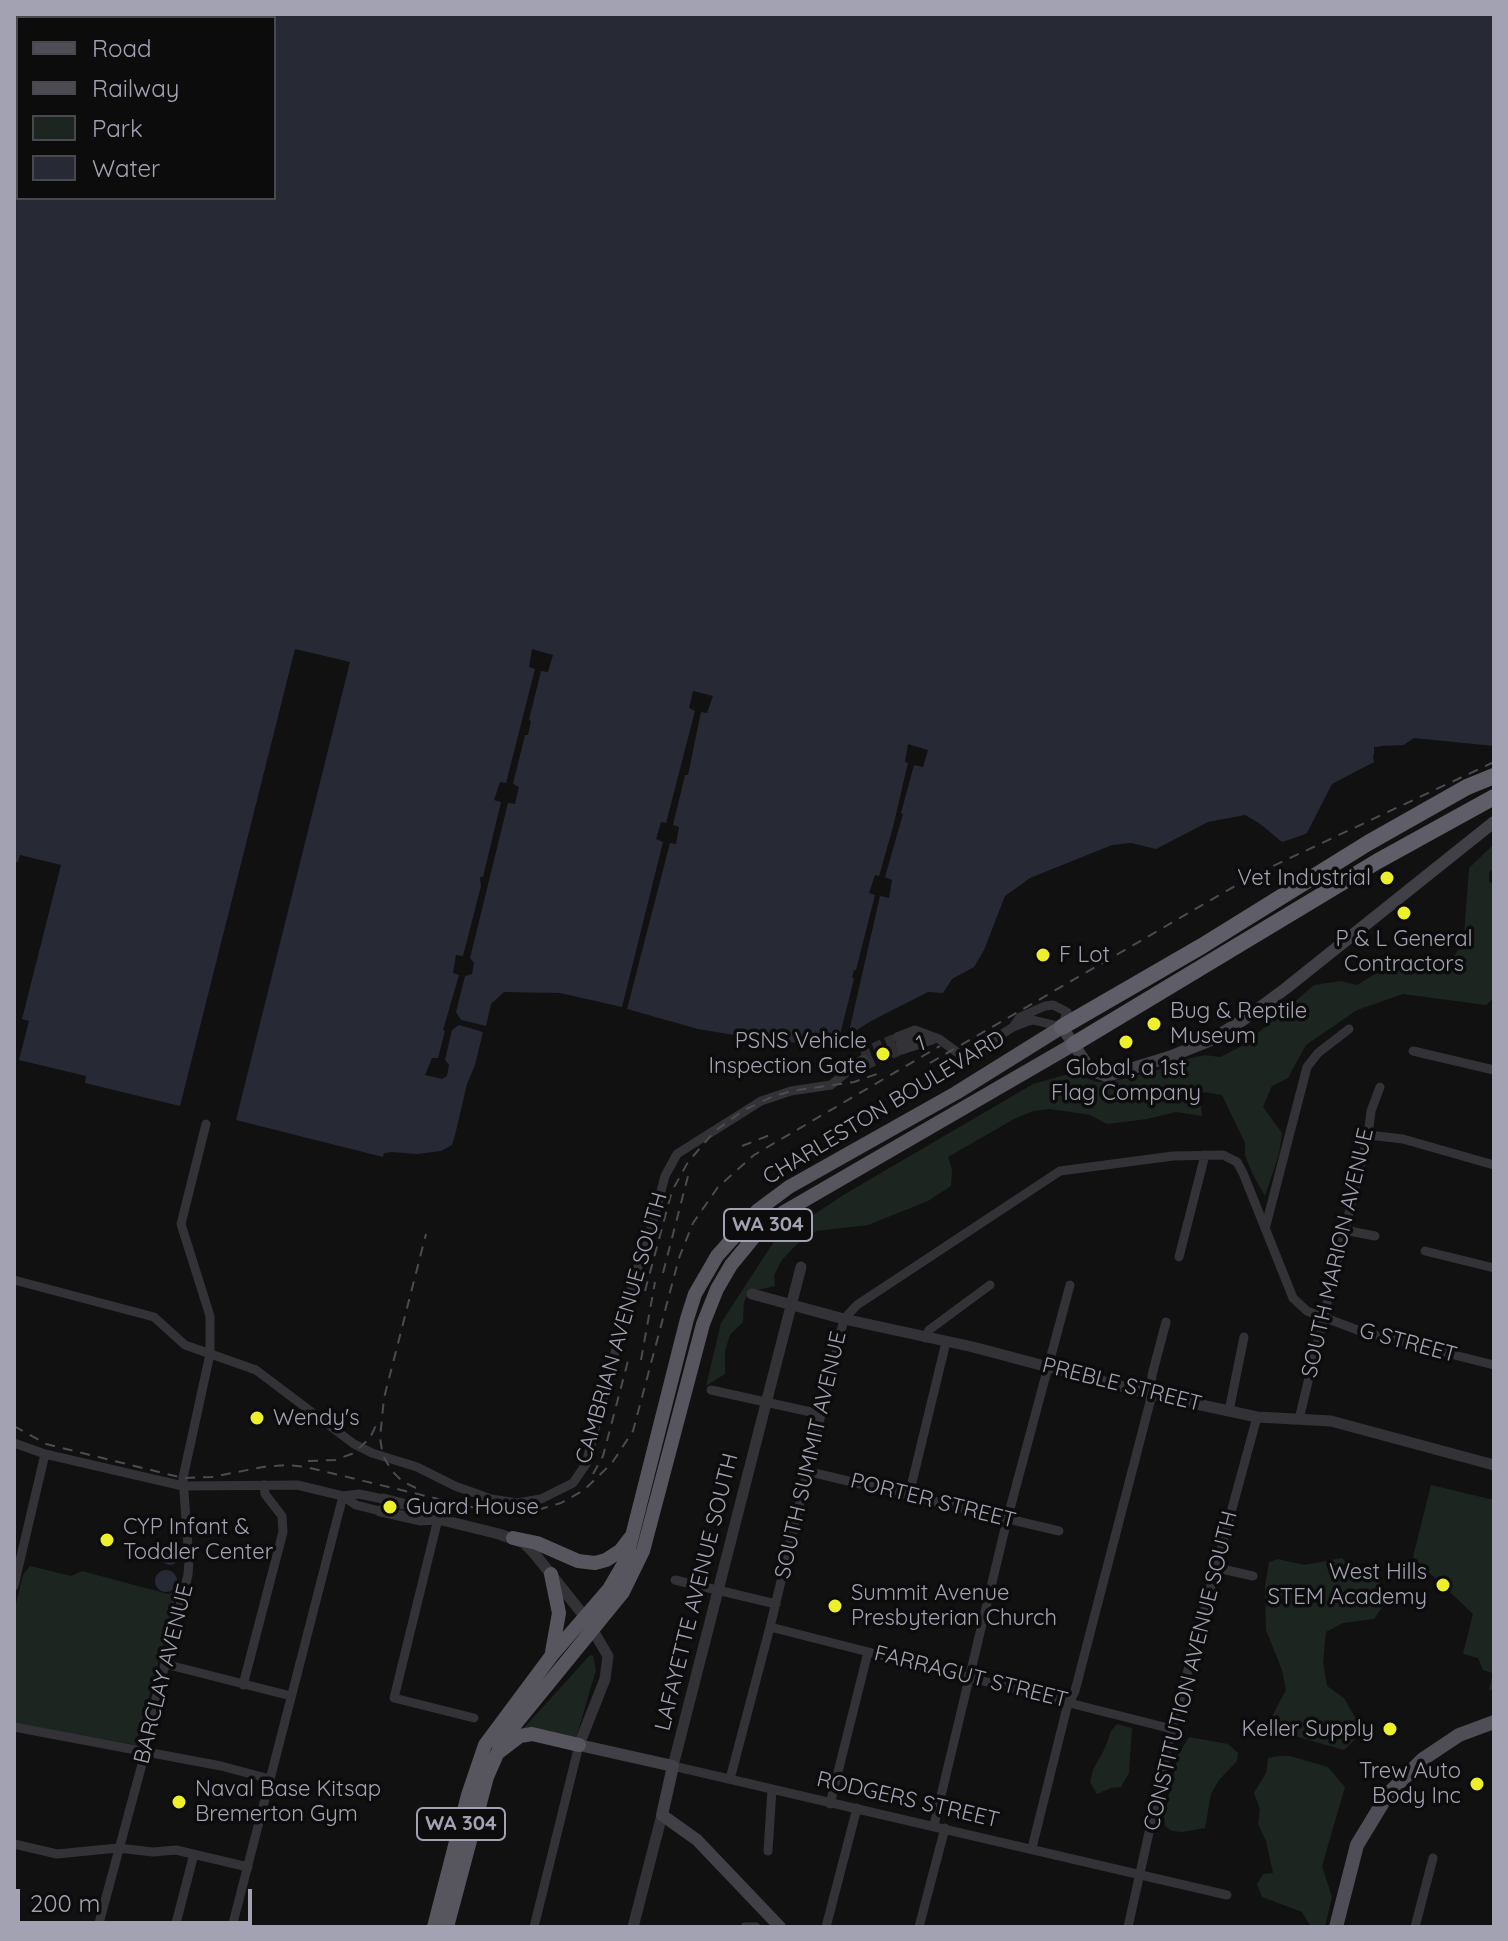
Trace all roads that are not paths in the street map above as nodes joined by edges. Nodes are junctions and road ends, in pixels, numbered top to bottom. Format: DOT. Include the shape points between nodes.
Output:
graph roads {
  1 [pos="1494,776"];
  2 [pos="1494,797"];
  3 [pos="1494,822"];
  4 [pos="1013,1027"];
  5 [pos="1062,1027"];
  6 [pos="1349,1029"];
  7 [pos="900,1044"];
  8 [pos="1074,1044"];
  9 [pos="1413,1051"];
  10 [pos="863,1059"];
  11 [pos="1494,1070"];
  12 [pos="1380,1087"];
  13 [pos="206,1124"];
  14 [pos="1368,1135"];
  15 [pos="1205,1155"];
  16 [pos="1494,1165"];
  17 [pos="1265,1229"];
  18 [pos="1344,1230"];
  19 [pos="1375,1236"];
  20 [pos="1425,1251"];
  21 [pos="1179,1257"];
  22 [pos="801,1267"];
  23 [pos="1494,1268"];
  24 [pos="14,1280"];
  25 [pos="990,1285"];
  26 [pos="1070,1285"];
  27 [pos="752,1294"];
  28 [pos="792,1303"];
  29 [pos="844,1319"];
  30 [pos="1323,1319"];
  31 [pos="1166,1322"];
  32 [pos="1244,1337"];
  33 [pos="925,1338"];
  34 [pos="946,1342"];
  35 [pos="210,1354"];
  36 [pos="1494,1365"];
  37 [pos="1049,1367"];
  38 [pos="711,1390"];
  39 [pos="1150,1394"];
  40 [pos="765,1403"];
  41 [pos="1229,1411"];
  42 [pos="820,1414"];
  43 [pos="1257,1417"];
  44 [pos="1299,1419"];
  45 [pos="14,1443"];
  46 [pos="45,1454"];
  47 [pos="1494,1465"];
  48 [pos="806,1471"];
  49 [pos="264,1485"];
  50 [pos="183,1486"];
  51 [pos="909,1495"];
  52 [pos="343,1496"];
  53 [pos="382,1505"];
  54 [pos="438,1519"];
  55 [pos="1007,1520"];
  56 [pos="634,1530"];
  57 [pos="1059,1531"];
  58 [pos="513,1538"];
  59 [pos="1217,1568"];
  60 [pos="551,1574"];
  61 [pos="1253,1576"];
  62 [pos="675,1580"];
  63 [pos="14,1586"];
  64 [pos="718,1591"];
  65 [pos="776,1604"];
  66 [pos="589,1623"];
  67 [pos="770,1627"];
  68 [pos="868,1652"];
  69 [pos="552,1655"];
  70 [pos="165,1664"];
  71 [pos="969,1675"];
  72 [pos="243,1685"];
  73 [pos="291,1696"];
  74 [pos="1068,1701"];
  75 [pos="474,1718"];
  76 [pos="1494,1722"];
  77 [pos="14,1727"];
  78 [pos="1172,1729"];
  79 [pos="579,1745"];
  80 [pos="145,1753"];
  81 [pos="496,1755"];
  82 [pos="673,1766"];
  83 [pos="270,1779"];
  84 [pos="730,1779"];
  85 [pos="772,1789"];
  86 [pos="830,1804"];
  87 [pos="857,1808"];
  88 [pos="662,1815"];
  89 [pos="934,1825"];
  90 [pos="945,1828"];
  91 [pos="14,1844"];
  92 [pos="118,1848"];
  93 [pos="1032,1848"];
  94 [pos="768,1851"];
  95 [pos="194,1854"];
  96 [pos="1433,1858"];
  97 [pos="248,1867"];
  98 [pos="1141,1874"];
  99 [pos="1227,1895"];
  100 [pos="98,1927"];
  101 [pos="175,1927"];
  102 [pos="232,1927"];
  103 [pos="434,1927"];
  104 [pos="447,1927"];
  105 [pos="534,1927"];
  106 [pos="633,1927"];
  107 [pos="745,1927"];
  108 [pos="756,1927"];
  109 [pos="780,1927"];
  110 [pos="826,1927"];
  111 [pos="919,1927"];
  112 [pos="1128,1927"];
  113 [pos="1336,1927"];
  114 [pos="1415,1927"];
  1 -- 5 [label="highway, WA 304" via="1368,843"];
  2 -- 8 [label="highway, WA 304" via="1402,846"];
  3 -- 8 [label="main road" via="1285,989 1209,1041 1107,1076 1088,1066"];
  4 -- 5 [label="street" via="1033,1020"];
  4 -- 5 [label="street" via="1020,1017 1053,1005 1067,1012"];
  4 -- 7 [label="street, 1" via="965,1058 939,1039"];
  5 -- 8 [label="main road"];
  5 -- 56 [label="highway, CHARLESTON BOULEVARD / WA 304" via="789,1187 725,1245 702,1280 687,1319"];
  6 -- 17 [label="street" via="1307,1067"];
  8 -- 66 [label="highway, CHARLESTON BOULEVARD / WA 304" via="800,1201 746,1245 717,1289 703,1324 643,1551 623,1592"];
  9 -- 11 [label="street"];
  10 -- 35 [label="street, CAMBRIAN AVENUE SOUTH" via="831,1085 780,1094 752,1106 672,1161 636,1272 586,1464 573,1483 551,1495 517,1503 491,1499 372,1453 256,1370"];
  12 -- 14 [label="street, SOUTH MARION AVENUE"];
  13 -- 35 [label="street, BARCLAY AVENUE" via="181,1228 210,1316"];
  14 -- 16 [label="street" via="1403,1139"];
  14 -- 18 [label="street, SOUTH MARION AVENUE"];
  15 -- 17 [label="street, SOUTH SUMMIT AVENUE" via="1237,1162"];
  15 -- 21 [label="street"];
  15 -- 29 [label="street, SOUTH SUMMIT AVENUE" via="1060,1171 857,1305"];
  17 -- 30 [label="street, SOUTH SUMMIT AVENUE" via="1293,1298"];
  18 -- 19 [label="street"];
  18 -- 30 [label="street, SOUTH MARION AVENUE"];
  20 -- 23 [label="street"];
  22 -- 28 [label="street, LAFAYETTE AVENUE SOUTH"];
  24 -- 35 [label="street, CAMBRIAN AVENUE SOUTH" via="148,1314 185,1345"];
  25 -- 33 [label="street"];
  26 -- 37 [label="street"];
  27 -- 28 [label="street, PREBLE STREET"];
  28 -- 29 [label="street, PREBLE STREET"];
  28 -- 40 [label="street, LAFAYETTE AVENUE SOUTH"];
  29 -- 33 [label="street, PREBLE STREET"];
  29 -- 42 [label="street, SOUTH SUMMIT AVENUE"];
  30 -- 36 [label="street, G STREET"];
  30 -- 44 [label="street, SOUTH MARION AVENUE"];
  31 -- 39 [label="street"];
  32 -- 41 [label="street"];
  33 -- 34 [label="street, PREBLE STREET"];
  34 -- 37 [label="street, PREBLE STREET"];
  34 -- 51 [label="street"];
  35 -- 50 [label="street, BARCLAY AVENUE"];
  37 -- 39 [label="street, PREBLE STREET"];
  37 -- 55 [label="street"];
  38 -- 40 [label="street"];
  39 -- 41 [label="street, PREBLE STREET"];
  39 -- 74 [label="street" via="1075,1691"];
  40 -- 42 [label="street"];
  40 -- 64 [label="street, LAFAYETTE AVENUE SOUTH"];
  41 -- 43 [label="street, PREBLE STREET"];
  42 -- 48 [label="street, SOUTH SUMMIT AVENUE"];
  43 -- 44 [label="street, PREBLE STREET"];
  43 -- 59 [label="street, CONSTITUTION AVENUE SOUTH"];
  44 -- 47 [label="street, PREBLE STREET" via="1331,1421"];
  45 -- 46 [label="street"];
  46 -- 50 [label="street"];
  46 -- 63 [label="street"];
  48 -- 51 [label="street, PORTER STREET"];
  48 -- 65 [label="street, SOUTH SUMMIT AVENUE"];
  49 -- 50 [label="street"];
  49 -- 52 [label="street" via="297,1485"];
  49 -- 72 [label="street" via="282,1516 283,1532"];
  50 -- 70 [label="street, BARCLAY AVENUE" via="188,1575"];
  51 -- 55 [label="street, PORTER STREET"];
  52 -- 53 [label="street" via="359,1494"];
  52 -- 73 [label="street"];
  53 -- 54 [label="street" via="424,1509"];
  54 -- 58 [label="street"];
  54 -- 75 [label="street" via="394,1698"];
  55 -- 57 [label="street, PORTER STREET"];
  55 -- 71 [label="street"];
  56 -- 58 [label="highway" via="620,1551 595,1563"];
  56 -- 66 [label="highway, CHARLESTON BOULEVARD / WA 304" via="626,1560"];
  58 -- 60 [label="street"];
  59 -- 61 [label="street"];
  59 -- 78 [label="street, CONSTITUTION AVENUE SOUTH"];
  60 -- 66 [label="street"];
  60 -- 69 [label="highway" via="559,1613"];
  62 -- 64 [label="street"];
  64 -- 65 [label="street"];
  64 -- 82 [label="street, LAFAYETTE AVENUE SOUTH"];
  65 -- 67 [label="street, SOUTH SUMMIT AVENUE"];
  66 -- 69 [label="highway, CHARLESTON BOULEVARD / WA 304"];
  66 -- 79 [label="street" via="604,1645 608,1667"];
  66 -- 81 [label="highway, CHARLESTON BOULEVARD / WA 304" via="510,1728"];
  67 -- 68 [label="street, FARRAGUT STREET"];
  67 -- 84 [label="street, SOUTH SUMMIT AVENUE"];
  68 -- 71 [label="street, FARRAGUT STREET"];
  68 -- 86 [label="street"];
  69 -- 103 [label="highway, CHARLESTON BOULEVARD / WA 304" via="485,1745"];
  70 -- 72 [label="street"];
  70 -- 80 [label="street, BARCLAY AVENUE"];
  71 -- 74 [label="street, FARRAGUT STREET"];
  71 -- 89 [label="street"];
  72 -- 73 [label="street"];
  73 -- 83 [label="street"];
  74 -- 78 [label="street, FARRAGUT STREET"];
  74 -- 93 [label="street"];
  76 -- 113 [label="main road" via="1459,1735 1423,1759 1388,1794 1357,1845"];
  77 -- 80 [label="street"];
  78 -- 98 [label="street, CONSTITUTION AVENUE SOUTH"];
  79 -- 81 [label="highway" via="532,1734 515,1739"];
  79 -- 82 [label="main road, RODGERS STREET"];
  79 -- 105 [label="street"];
  80 -- 83 [label="street"];
  80 -- 92 [label="street, BARCLAY AVENUE"];
  81 -- 104 [label="highway, CHARLESTON BOULEVARD / WA 304"];
  82 -- 84 [label="street, RODGERS STREET"];
  82 -- 88 [label="main road, LAFAYETTE AVENUE SOUTH"];
  83 -- 97 [label="street"];
  84 -- 85 [label="street, RODGERS STREET"];
  85 -- 86 [label="street, RODGERS STREET"];
  85 -- 94 [label="street"];
  86 -- 87 [label="street, RODGERS STREET"];
  87 -- 89 [label="street, RODGERS STREET"];
  87 -- 110 [label="street"];
  88 -- 106 [label="street, LAFAYETTE AVENUE SOUTH"];
  88 -- 109 [label="main road" via="697,1840"];
  89 -- 90 [label="street, RODGERS STREET"];
  90 -- 93 [label="street, RODGERS STREET"];
  90 -- 111 [label="street"];
  91 -- 92 [label="street" via="57,1854"];
  92 -- 95 [label="street"];
  92 -- 100 [label="street, BARCLAY AVENUE"];
  93 -- 98 [label="street, RODGERS STREET"];
  95 -- 97 [label="street"];
  95 -- 101 [label="street"];
  96 -- 114 [label="street"];
  97 -- 102 [label="street"];
  98 -- 99 [label="street, RODGERS STREET"];
  98 -- 112 [label="street, CONSTITUTION AVENUE SOUTH"];
  107 -- 108 [label="street"];
}
